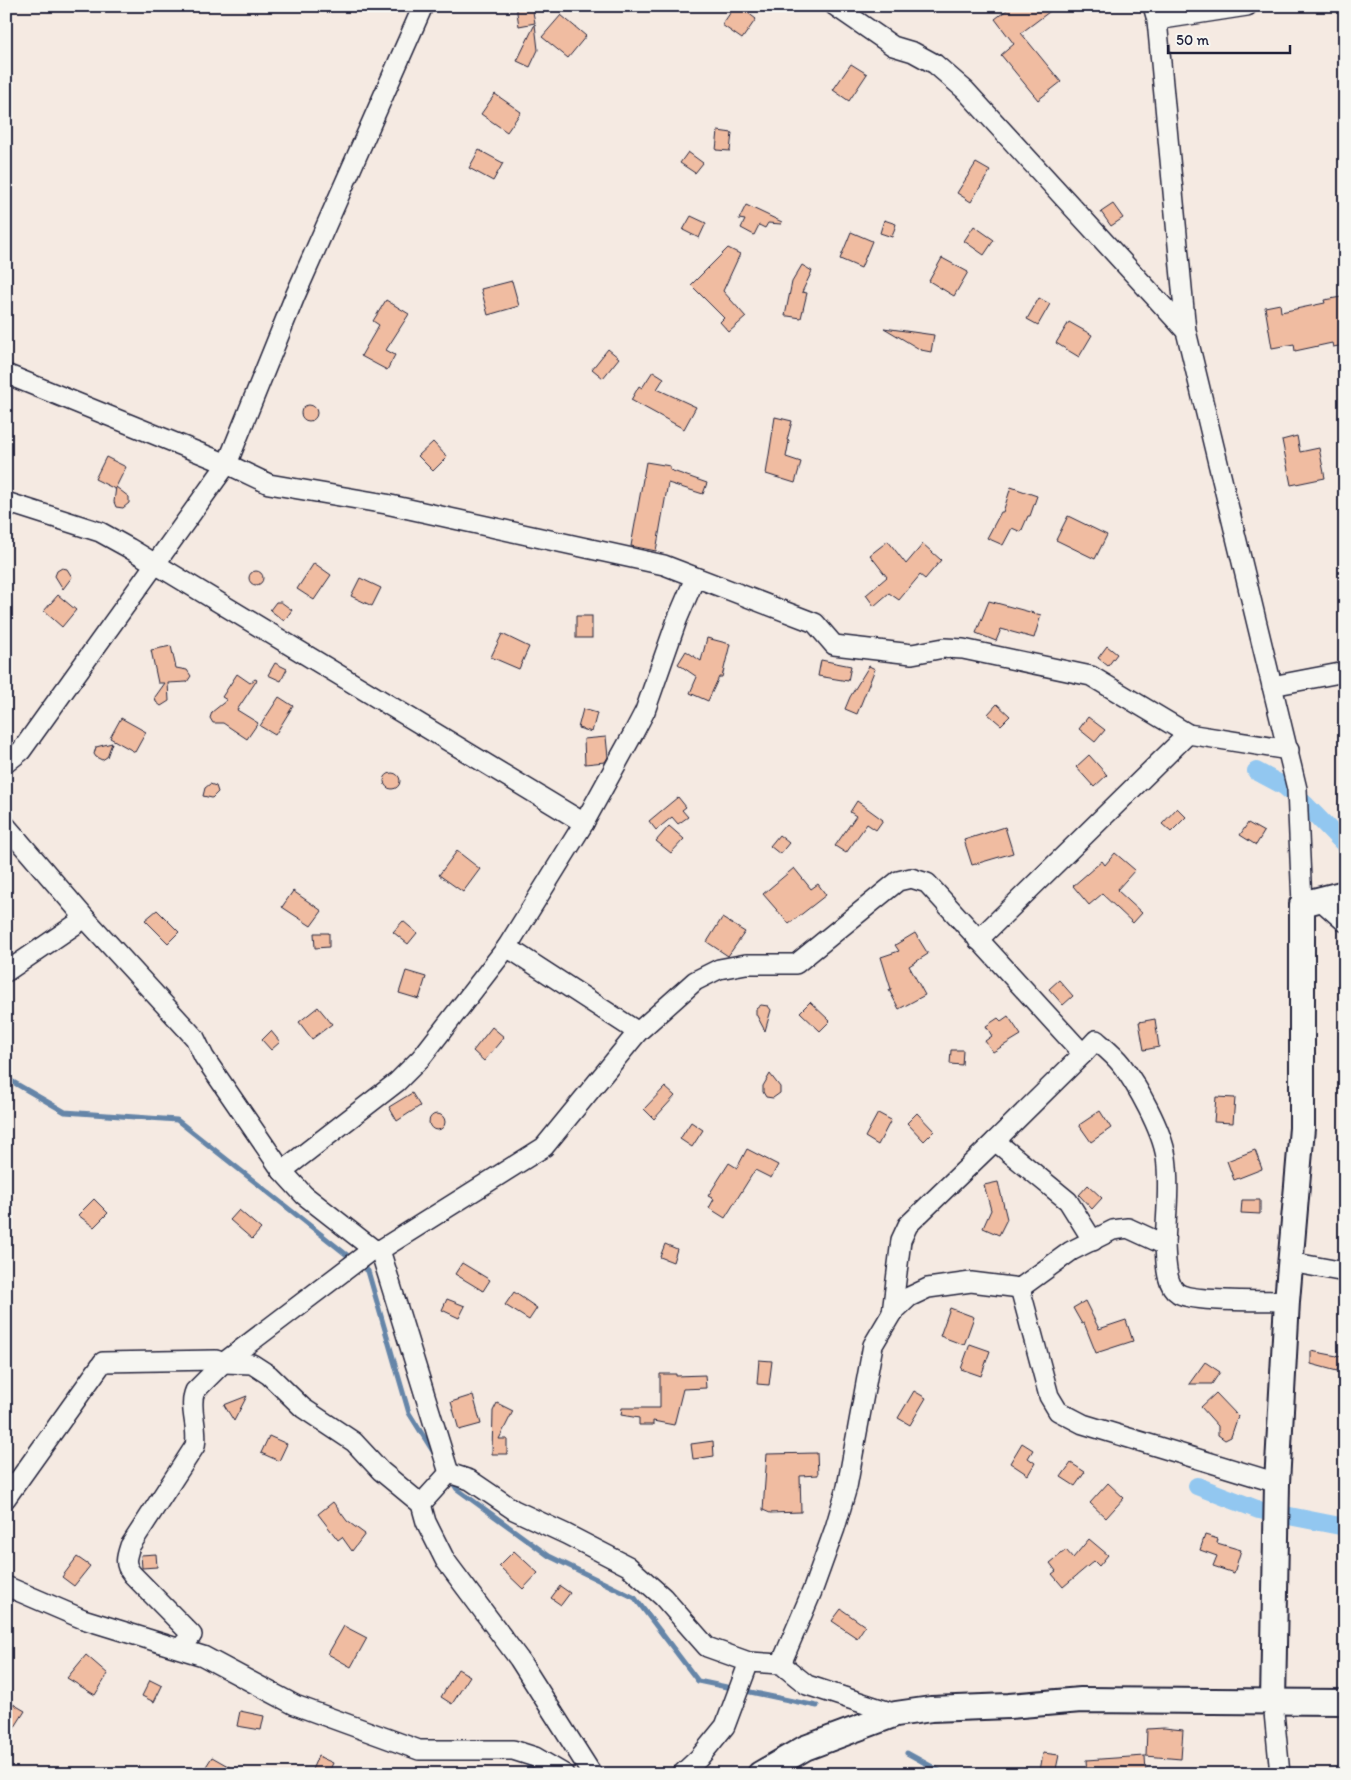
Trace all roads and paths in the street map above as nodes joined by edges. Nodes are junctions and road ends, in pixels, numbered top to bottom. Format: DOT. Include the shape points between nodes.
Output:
graph roads {
  1 [pos="423,6"];
  2 [pos="835,6"];
  3 [pos="1247,6"];
  4 [pos="1155,13"];
  5 [pos="1186,331"];
  6 [pos="6,374"];
  7 [pos="228,464"];
  8 [pos="6,502"];
  9 [pos="153,564"];
  10 [pos="695,578"];
  11 [pos="1345,672"];
  12 [pos="1272,686"];
  13 [pos="1188,734"];
  14 [pos="1289,750"];
  15 [pos="6,763"];
  16 [pos="584,824"];
  17 [pos="6,826"];
  18 [pos="1345,893"];
  19 [pos="1310,901"];
  20 [pos="85,918"];
  21 [pos="1345,922"];
  22 [pos="978,940"];
  23 [pos="507,947"];
  24 [pos="6,972"];
  25 [pos="638,1032"];
  26 [pos="1083,1054"];
  27 [pos="994,1141"];
  28 [pos="282,1171"];
  29 [pos="1093,1241"];
  30 [pos="1164,1245"];
  31 [pos="377,1250"];
  32 [pos="1290,1262"];
  33 [pos="1345,1272"];
  34 [pos="1020,1288"];
  35 [pos="1287,1301"];
  36 [pos="892,1313"];
  37 [pos="223,1363"];
  38 [pos="1277,1483"];
  39 [pos="434,1490"];
  40 [pos="6,1498"];
  41 [pos="6,1586"];
  42 [pos="181,1648"];
  43 [pos="749,1662"];
  44 [pos="781,1664"];
  45 [pos="1273,1702"];
  46 [pos="1345,1702"];
  47 [pos="896,1714"];
  48 [pos="564,1774"];
  49 [pos="592,1774"];
  50 [pos="682,1774"];
  51 [pos="760,1774"];
  52 [pos="1280,1774"];
  1 -- 7 [label="street" via="295,296"];
  2 -- 5 [label="street" via="893,46 935,64 966,90"];
  3 -- 4 [label="street"];
  4 -- 5 [label="street"];
  5 -- 12 [label="street"];
  6 -- 7 [label="street"];
  7 -- 9 [label="street"];
  7 -- 10 [label="street" via="269,484 386,504 664,565"];
  8 -- 9 [label="street" via="100,532"];
  9 -- 15 [label="street" via="21,750"];
  9 -- 16 [label="street"];
  10 -- 13 [label="street" via="815,624 834,645 912,654 944,648 963,649 1092,676"];
  10 -- 16 [label="street" via="645,711"];
  11 -- 12 [label="street"];
  12 -- 14 [label="street"];
  13 -- 14 [label="street"];
  13 -- 22 [label="street"];
  14 -- 19 [label="street" via="1297,789"];
  16 -- 23 [label="street"];
  17 -- 20 [label="street"];
  18 -- 19 [label="street"];
  19 -- 21 [label="street"];
  19 -- 32 [label="street" via="1302,1128"];
  20 -- 24 [label="street"];
  20 -- 28 [label="street" via="195,1038 204,1057"];
  22 -- 25 [label="street" via="927,883 911,878 886,889 796,964 746,964 719,970 695,981"];
  22 -- 26 [label="street"];
  23 -- 25 [label="street"];
  23 -- 28 [label="street" via="421,1058 397,1082"];
  25 -- 31 [label="street" via="544,1147"];
  26 -- 27 [label="street"];
  26 -- 30 [label="street" via="1096,1040 1120,1062 1152,1117 1166,1155 1168,1186"];
  27 -- 29 [label="street" via="1068,1201"];
  27 -- 36 [label="street" via="908,1225 901,1240"];
  28 -- 31 [label="street" via="304,1195"];
  29 -- 30 [label="street" via="1113,1230 1128,1228"];
  29 -- 34 [label="street" via="1070,1251"];
  30 -- 35 [label="street" via="1170,1282 1178,1293 1195,1298"];
  31 -- 37 [label="street"];
  31 -- 39 [label="street"];
  32 -- 33 [label="street"];
  32 -- 35 [label="street"];
  34 -- 36 [label="street" via="971,1282 928,1288 909,1296"];
  34 -- 38 [label="street" via="1048,1396 1058,1411 1083,1424"];
  35 -- 38 [label="street"];
  36 -- 44 [label="street" via="873,1345 847,1487 835,1528"];
  37 -- 39 [label="street" via="252,1364 269,1375 304,1408 354,1442 381,1471"];
  37 -- 40 [label="street" via="216,1360 103,1362"];
  37 -- 42 [label="street" via="192,1397 197,1429 195,1446 130,1546 126,1558 126,1566 132,1574 192,1635"];
  38 -- 45 [label="street"];
  39 -- 43 [label="street" via="470,1480 514,1510 628,1566 663,1597 707,1647"];
  39 -- 49 [label="street" via="426,1522 445,1560 520,1659"];
  41 -- 42 [label="street" via="83,1619"];
  42 -- 48 [label="street" via="203,1656 295,1705 419,1750 513,1750 535,1757"];
  43 -- 44 [label="street"];
  43 -- 50 [label="street" via="725,1726"];
  44 -- 47 [label="street" via="807,1685"];
  45 -- 46 [label="street"];
  45 -- 47 [label="street" via="1081,1700"];
  45 -- 52 [label="street"];
  47 -- 51 [label="street" via="805,1748"];
}
